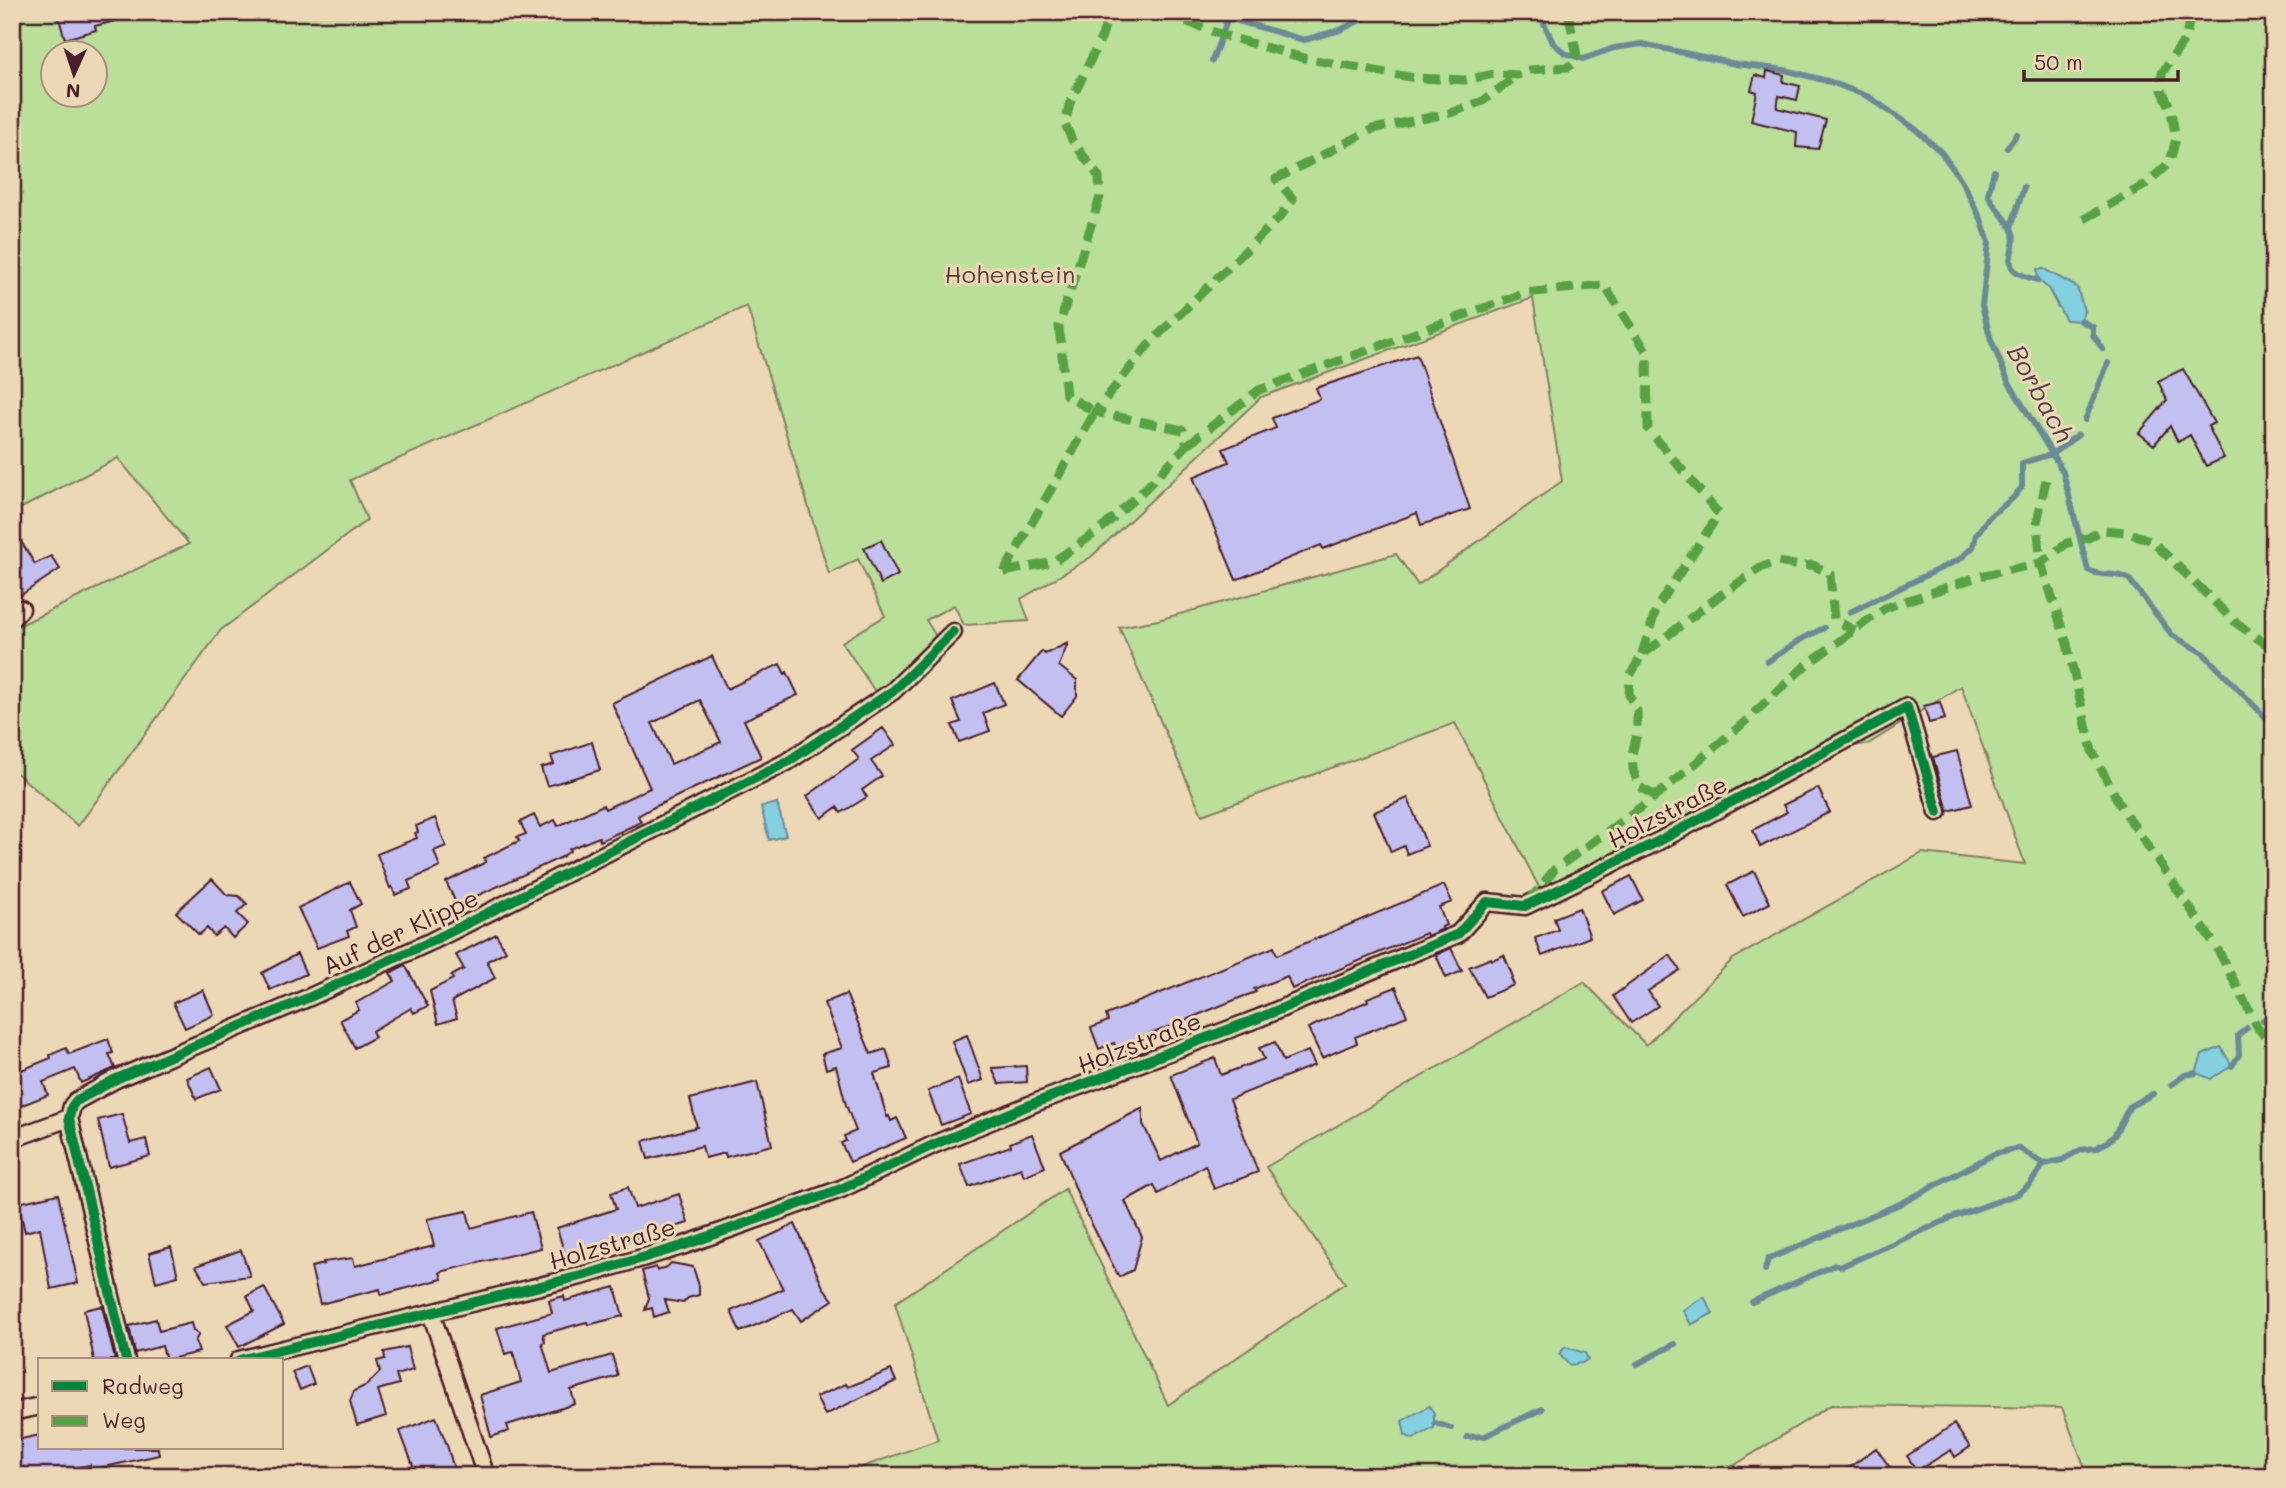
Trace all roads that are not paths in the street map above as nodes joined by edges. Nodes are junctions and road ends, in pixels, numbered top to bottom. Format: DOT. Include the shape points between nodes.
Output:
graph roads {
  1 [pos="953,632"];
  2 [pos="1938,812"];
  3 [pos="69,1118"];
  4 [pos="12,1139"];
  5 [pos="430,1313"];
  6 [pos="126,1358"];
  7 [pos="247,1358"];
  8 [pos="38,1406"];
  9 [pos="12,1412"];
  10 [pos="485,1476"];
  1 -- 3 [label="street, Auf der Klippe" via="893,691 787,762 432,941 107,1083 76,1101"];
  2 -- 5 [label="street, Holzstraße" via="1907,707 1658,841 1525,906 1487,902 1458,934 1271,1013 1032,1104 841,1189 585,1275"];
  3 -- 4 [label="street, Auf der Klippe"];
  3 -- 6 [label="street"];
  5 -- 7 [label="street, Holzstraße"];
  5 -- 10 [label="street"];
  8 -- 9 [label="street"];
}
